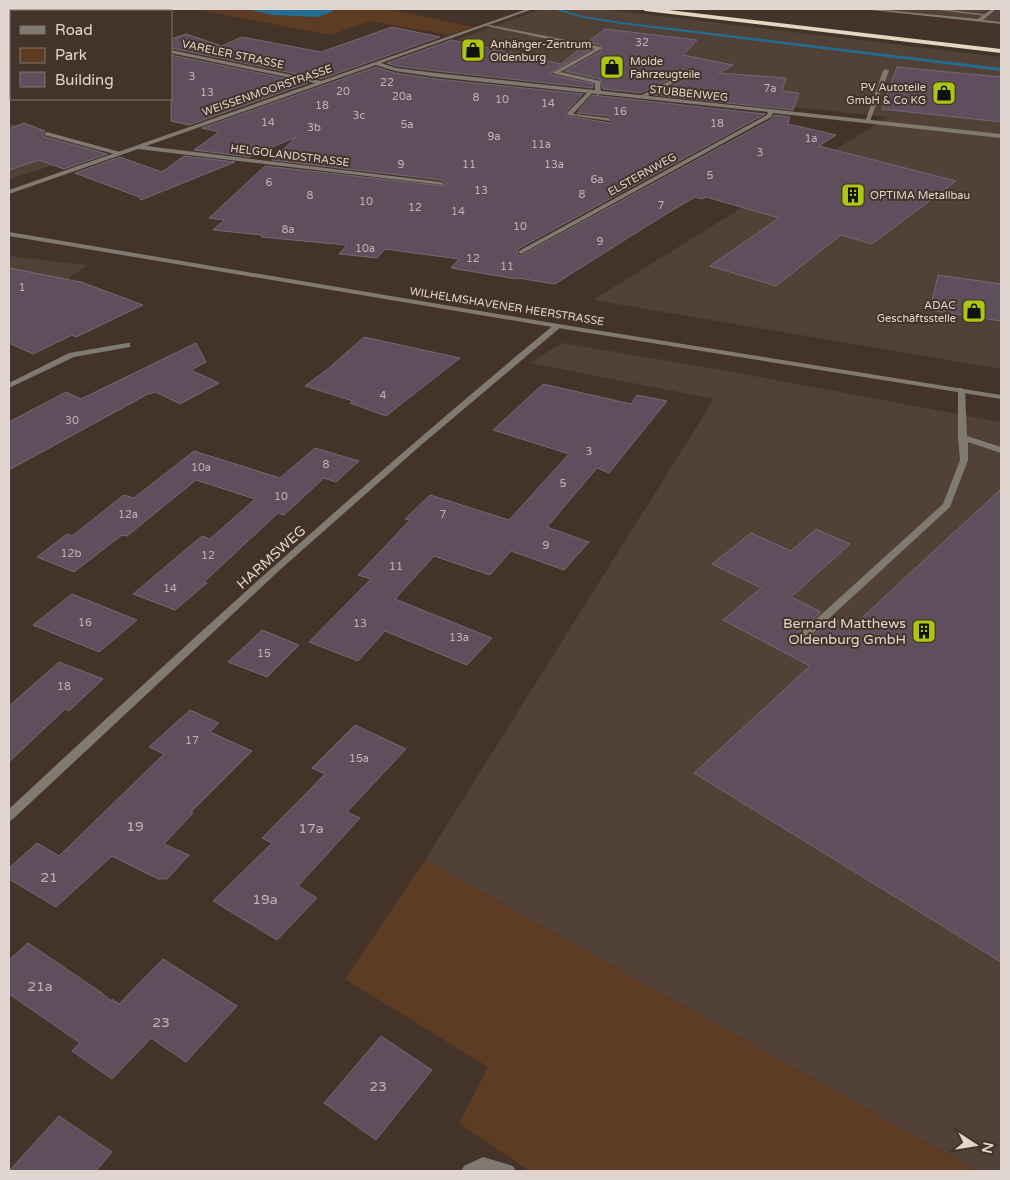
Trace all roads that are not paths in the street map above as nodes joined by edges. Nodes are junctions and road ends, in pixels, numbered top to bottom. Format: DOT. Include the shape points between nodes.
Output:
graph roads {
  1 [pos="532,9"];
  2 [pos="644,9"];
  3 [pos="698,9"];
  4 [pos="864,9"];
  5 [pos="932,9"];
  6 [pos="994,9"];
  7 [pos="987,15"];
  8 [pos="979,21"];
  9 [pos="1001,24"];
  10 [pos="487,25"];
  11 [pos="1001,44"];
  12 [pos="1001,51"];
  13 [pos="172,52"];
  14 [pos="376,63"];
  15 [pos="886,71"];
  16 [pos="691,72"];
  17 [pos="320,82"];
  18 [pos="590,92"];
  19 [pos="598,93"];
  20 [pos="641,97"];
  21 [pos="771,112"];
  22 [pos="608,120"];
  23 [pos="867,122"];
  24 [pos="47,134"];
  25 [pos="1001,136"];
  26 [pos="137,146"];
  27 [pos="118,153"];
  28 [pos="441,184"];
  29 [pos="9,192"];
  30 [pos="9,234"];
  31 [pos="521,252"];
  32 [pos="558,326"];
  33 [pos="127,345"];
  34 [pos="9,386"];
  35 [pos="961,390"];
  36 [pos="1001,397"];
  37 [pos="962,437"];
  38 [pos="1001,450"];
  39 [pos="806,634"];
  40 [pos="9,816"];
  41 [pos="469,1171"];
  42 [pos="508,1171"];
  1 -- 10 [label="street, WEISSENMOORSTRASSE"];
  2 -- 12 [label="highway"];
  3 -- 11 [label="highway"];
  4 -- 8 [label="street"];
  5 -- 7 [label="street"];
  6 -- 7 [label="street"];
  7 -- 8 [label="street"];
  8 -- 9 [label="street"];
  10 -- 14 [label="street, WEISSENMOORSTRASSE"];
  10 -- 19 [label="street" via="599,48 555,73 598,82"];
  13 -- 17 [label="street, VARELER STRASSE"];
  14 -- 17 [label="street, WEISSENMOORSTRASSE"];
  14 -- 18 [label="street, STUBBENWEG" via="422,74"];
  15 -- 23 [label="street"];
  16 -- 20 [label="street"];
  17 -- 26 [label="street, WEISSENMOORSTRASSE"];
  18 -- 19 [label="street, STUBBENWEG"];
  18 -- 22 [label="street" via="571,115"];
  19 -- 20 [label="street, STUBBENWEG"];
  20 -- 21 [label="street, STUBBENWEG"];
  21 -- 23 [label="street, STUBBENWEG"];
  21 -- 31 [label="street, ELSTERNWEG" via="769,116"];
  23 -- 25 [label="street, STUBBENWEG"];
  24 -- 27 [label="street"];
  26 -- 27 [label="street, WEISSENMOORSTRASSE"];
  26 -- 28 [label="street, HELGOLANDSTRASSE"];
  27 -- 29 [label="street, WEISSENMOORSTRASSE"];
  30 -- 32 [label="street, WILHELMSHAVENER HEERSTRASSE"];
  32 -- 35 [label="street, WILHELMSHAVENER HEERSTRASSE"];
  32 -- 40 [label="street, HARMSWEG" via="313,537"];
  33 -- 34 [label="street" via="72,355"];
  35 -- 36 [label="street, WILHELMSHAVENER HEERSTRASSE"];
  35 -- 37 [label="street"];
  37 -- 38 [label="street"];
  37 -- 39 [label="street" via="964,460 947,505"];
  41 -- 42 [label="street" via="483,1165"];
}
